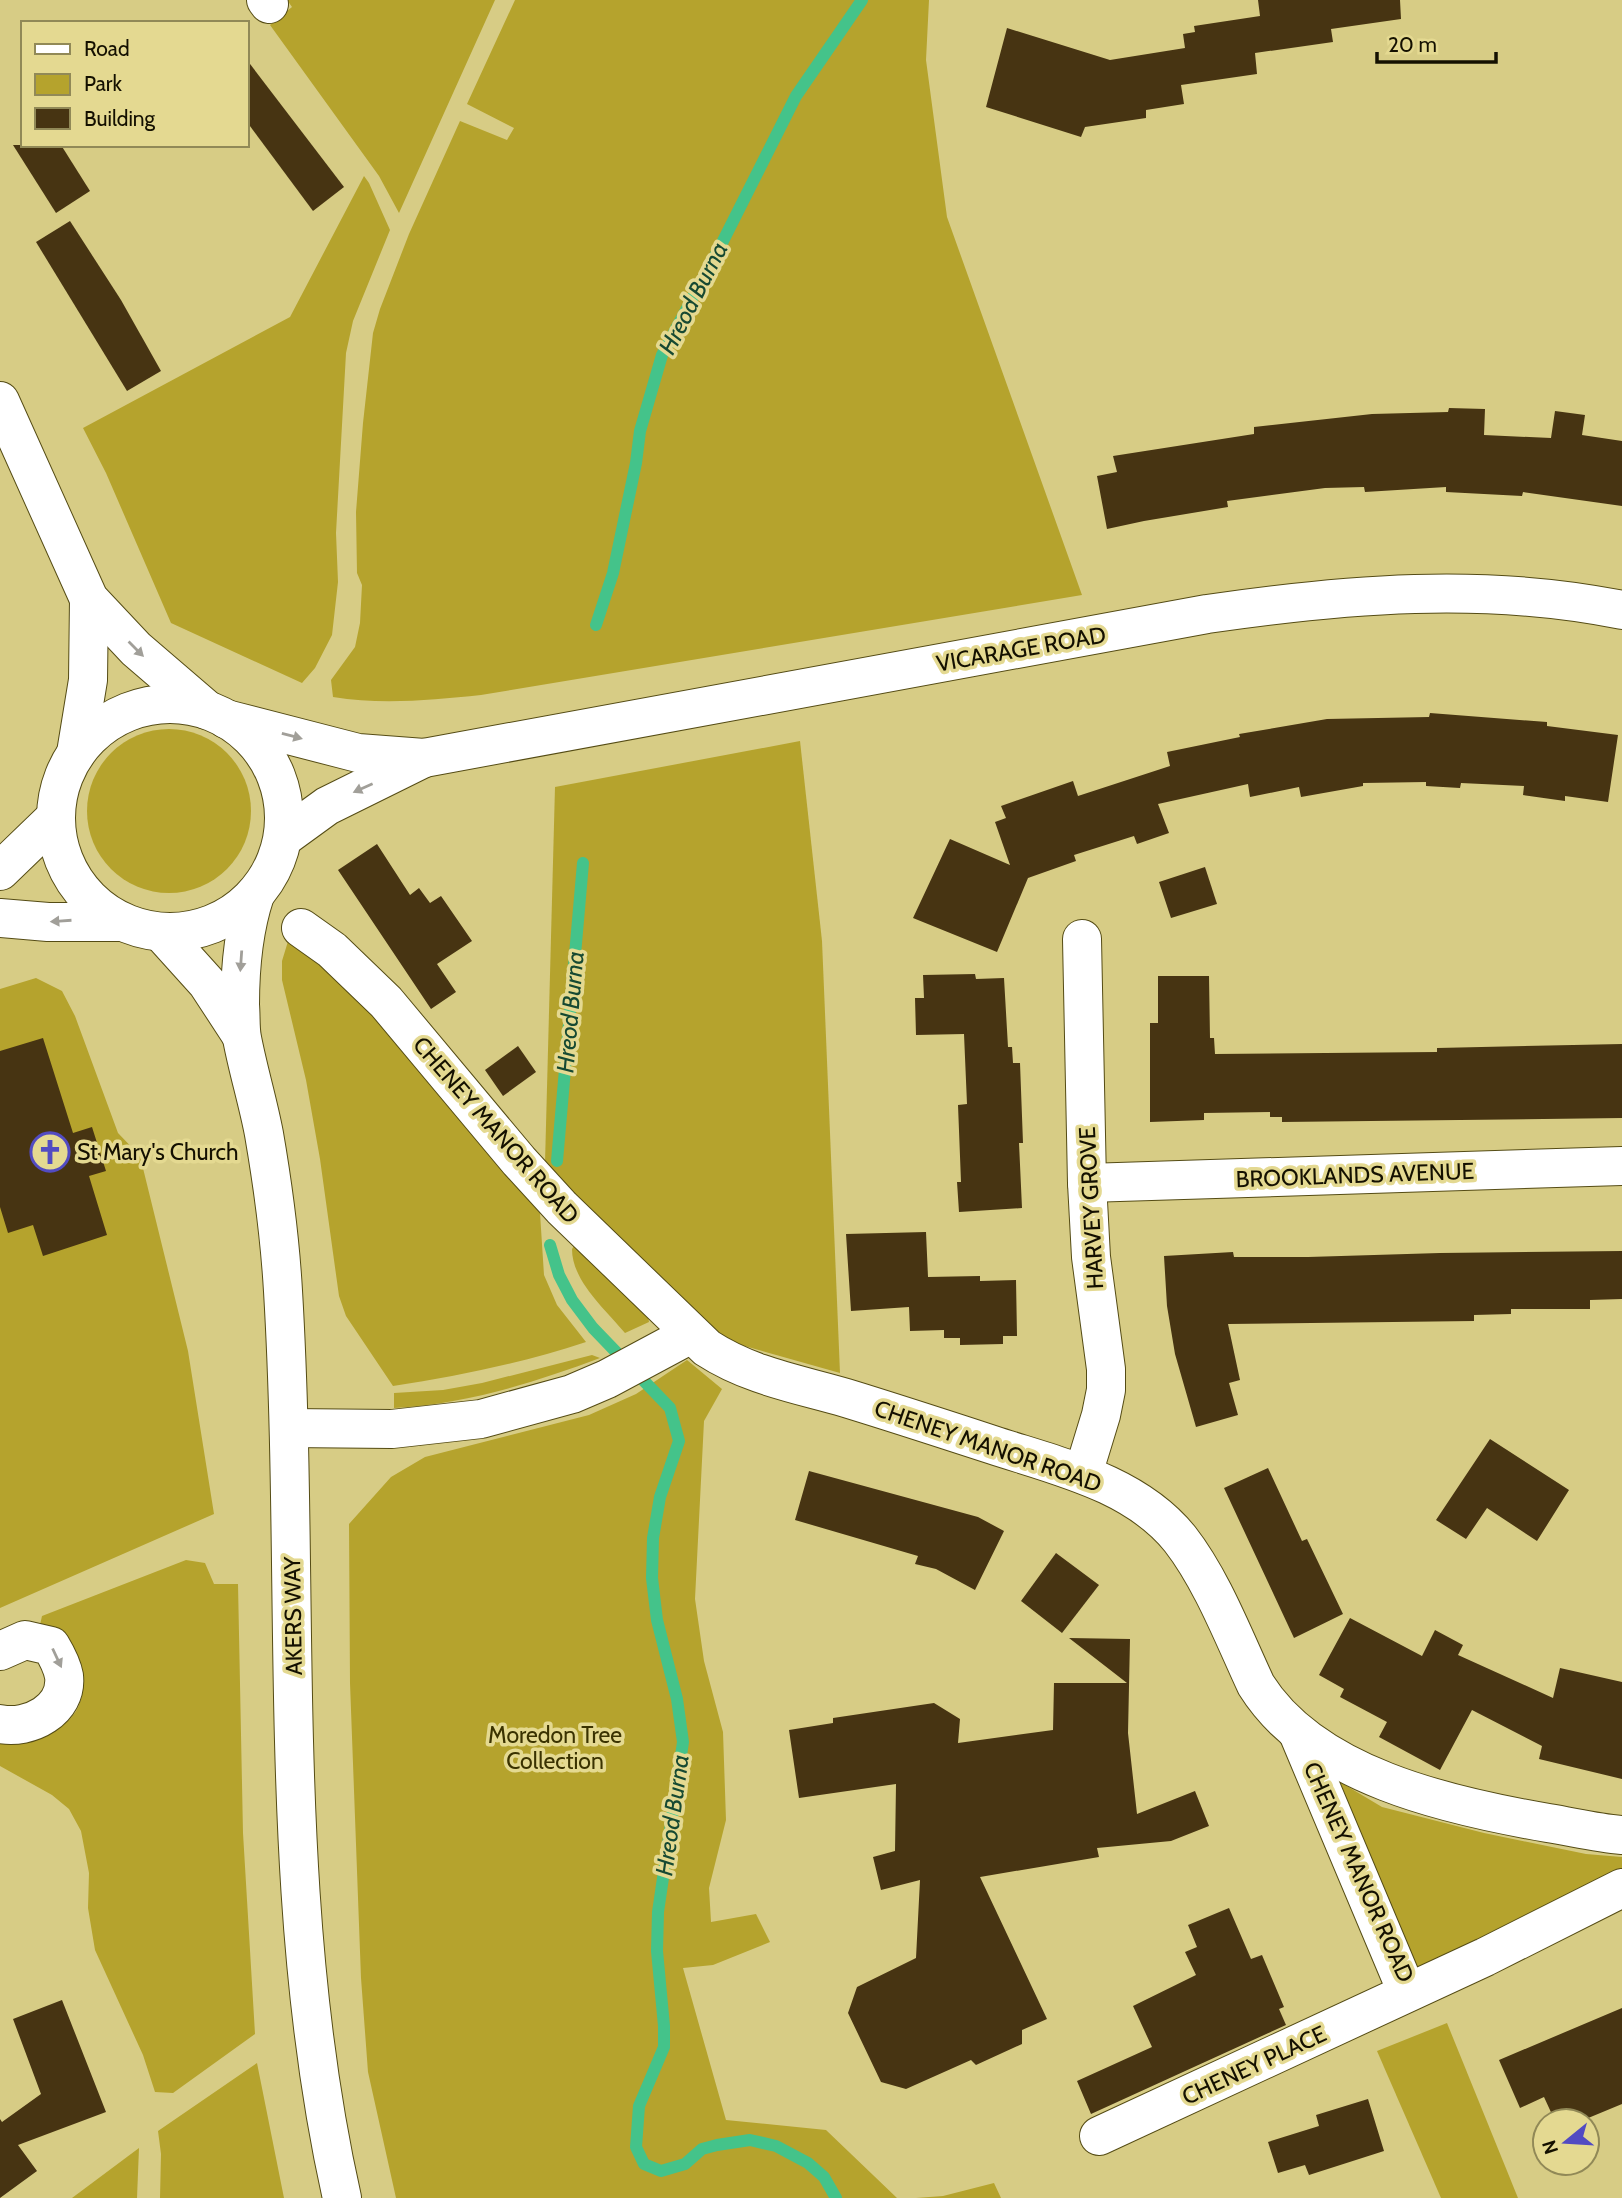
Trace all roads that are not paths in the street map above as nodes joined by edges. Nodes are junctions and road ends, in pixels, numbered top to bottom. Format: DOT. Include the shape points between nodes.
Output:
graph roads {
  1 [pos="0,401"];
  2 [pos="89,599"];
  3 [pos="1622,610"];
  4 [pos="216,714"];
  5 [pos="76,753"];
  6 [pos="424,758"];
  7 [pos="56,817"];
  8 [pos="282,838"];
  9 [pos="0,871"];
  10 [pos="255,895"];
  11 [pos="0,918"];
  12 [pos="122,922"];
  13 [pos="301,928"];
  14 [pos="161,932"];
  15 [pos="1082,939"];
  16 [pos="241,1035"];
  17 [pos="1622,1166"];
  18 [pos="1087,1183"];
  19 [pos="691,1334"];
  20 [pos="289,1428"];
  21 [pos="1083,1474"];
  22 [pos="0,1651"];
  23 [pos="0,1724"];
  24 [pos="1298,1733"];
  25 [pos="1622,1835"];
  26 [pos="1622,1888"];
  27 [pos="1407,1992"];
  28 [pos="1099,2136"];
  29 [pos="342,2198"];
  1 -- 2 [label="street"];
  2 -- 4 [label="street, one-way" via="135,649"];
  2 -- 5 [label="street" via="88,681"];
  3 -- 6 [label="street, VICARAGE ROAD" via="1528,597 1415,593 1279,603"];
  4 -- 5 [label="street" via="167,703 134,709 98,728"];
  4 -- 6 [label="street, VICARAGE ROAD, one-way" via="358,753"];
  4 -- 8 [label="street" via="243,730 272,767 283,803"];
  5 -- 7 [label="street" via="61,783"];
  6 -- 8 [label="street, VICARAGE ROAD, one-way" via="327,806"];
  7 -- 9 [label="street"];
  7 -- 12 [label="street" via="58,844 77,885"];
  8 -- 10 [label="street" via="274,865"];
  10 -- 14 [label="street" via="212,924"];
  10 -- 16 [label="street, AKERS WAY, one-way" via="242,954"];
  12 -- 11 [label="street, one-way"];
  12 -- 14 [label="street"];
  13 -- 19 [label="street, CHENEY MANOR ROAD" via="332,950 386,1002 562,1208"];
  14 -- 16 [label="street, AKERS WAY" via="207,982"];
  15 -- 18 [label="street, HARVEY GROVE"];
  16 -- 20 [label="street, AKERS WAY" via="264,1133 276,1213"];
  17 -- 18 [label="street, BROOKLANDS AVENUE"];
  18 -- 21 [label="street, HARVEY GROVE" via="1106,1379 1101,1415"];
  19 -- 20 [label="street" via="607,1379 481,1419 392,1429"];
  19 -- 21 [label="street, CHENEY MANOR ROAD" via="725,1360 755,1374"];
  20 -- 29 [label="street, AKERS WAY" via="303,1928 323,2105"];
  21 -- 24 [label="street, CHENEY MANOR ROAD" via="1142,1506 1180,1539 1256,1685"];
  22 -- 23 [label="street, one-way" via="25,1640 51,1646 65,1678 61,1698 34,1722"];
  24 -- 25 [label="street, CHENEY MANOR ROAD" via="1387,1782 1497,1814"];
  24 -- 27 [label="street, CHENEY MANOR ROAD"];
  26 -- 27 [label="street, CHENEY MANOR ROAD"];
  27 -- 28 [label="street, CHENEY PLACE"];
}
